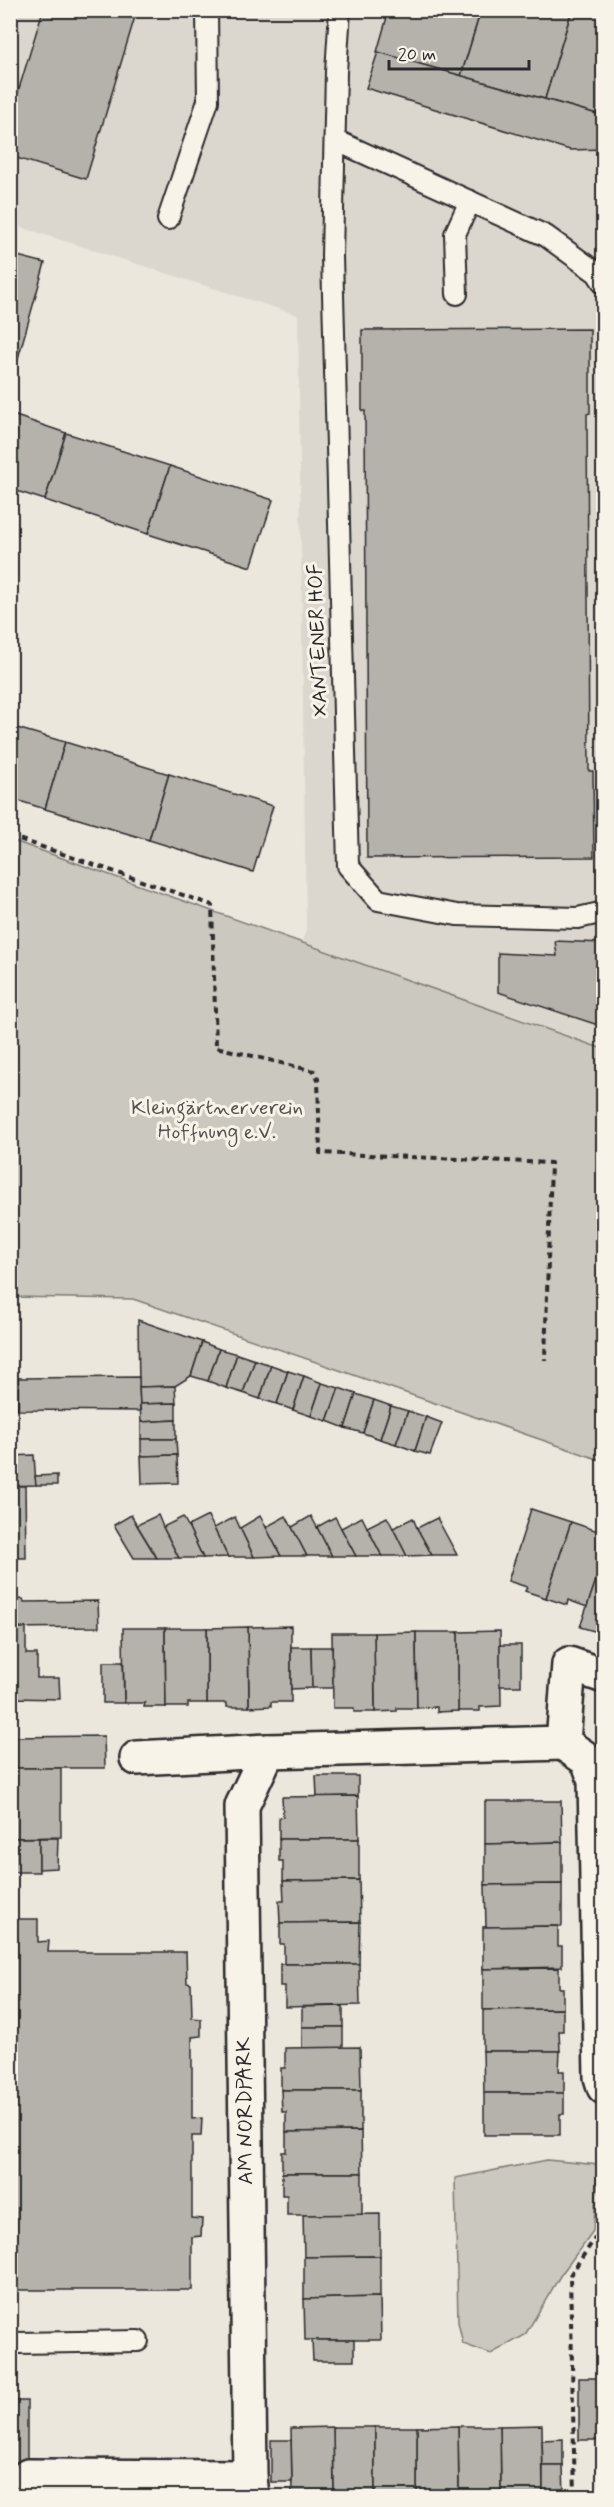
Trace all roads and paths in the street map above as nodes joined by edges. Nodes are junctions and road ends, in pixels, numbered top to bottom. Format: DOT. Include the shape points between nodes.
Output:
graph roads {
  1 [pos="207,10"];
  2 [pos="340,10"];
  3 [pos="335,140"];
  4 [pos="470,201"];
  5 [pos="168,219"];
  6 [pos="603,284"];
  7 [pos="457,294"];
  8 [pos="10,836"];
  9 [pos="603,912"];
  10 [pos="545,1360"];
  11 [pos="603,1676"];
  12 [pos="563,1743"];
  13 [pos="268,1751"];
  14 [pos="137,1758"];
  15 [pos="603,2086"];
  16 [pos="603,2225"];
  17 [pos="138,2341"];
  18 [pos="17,2343"];
  19 [pos="28,2476"];
  20 [pos="251,2487"];
  21 [pos="575,2496"];
  1 -- 5 [label="lane" via="208,101"];
  2 -- 3 [label="lane, XANTENER HOF"];
  3 -- 4 [label="lane"];
  3 -- 9 [label="lane, XANTENER HOF" via="332,256 348,866 378,900 457,915 578,918"];
  4 -- 6 [label="lane" via="546,236 597,273"];
  4 -- 7 [label="lane" via="455,234"];
  8 -- 10 [label="path" via="212,905 216,1047 314,1071 318,1079 320,1154 551,1163"];
  11 -- 12 [label="street" via="569,1665"];
  12 -- 13 [label="street"];
  12 -- 15 [label="street" via="588,1760 595,1780"];
  13 -- 14 [label="street"];
  13 -- 20 [label="street, AM NORDPARK" via="242,1806"];
  16 -- 21 [label="path" via="570,2275"];
  17 -- 18 [label="lane"];
  19 -- 20 [label="street, AM NORDPARK"];
}
